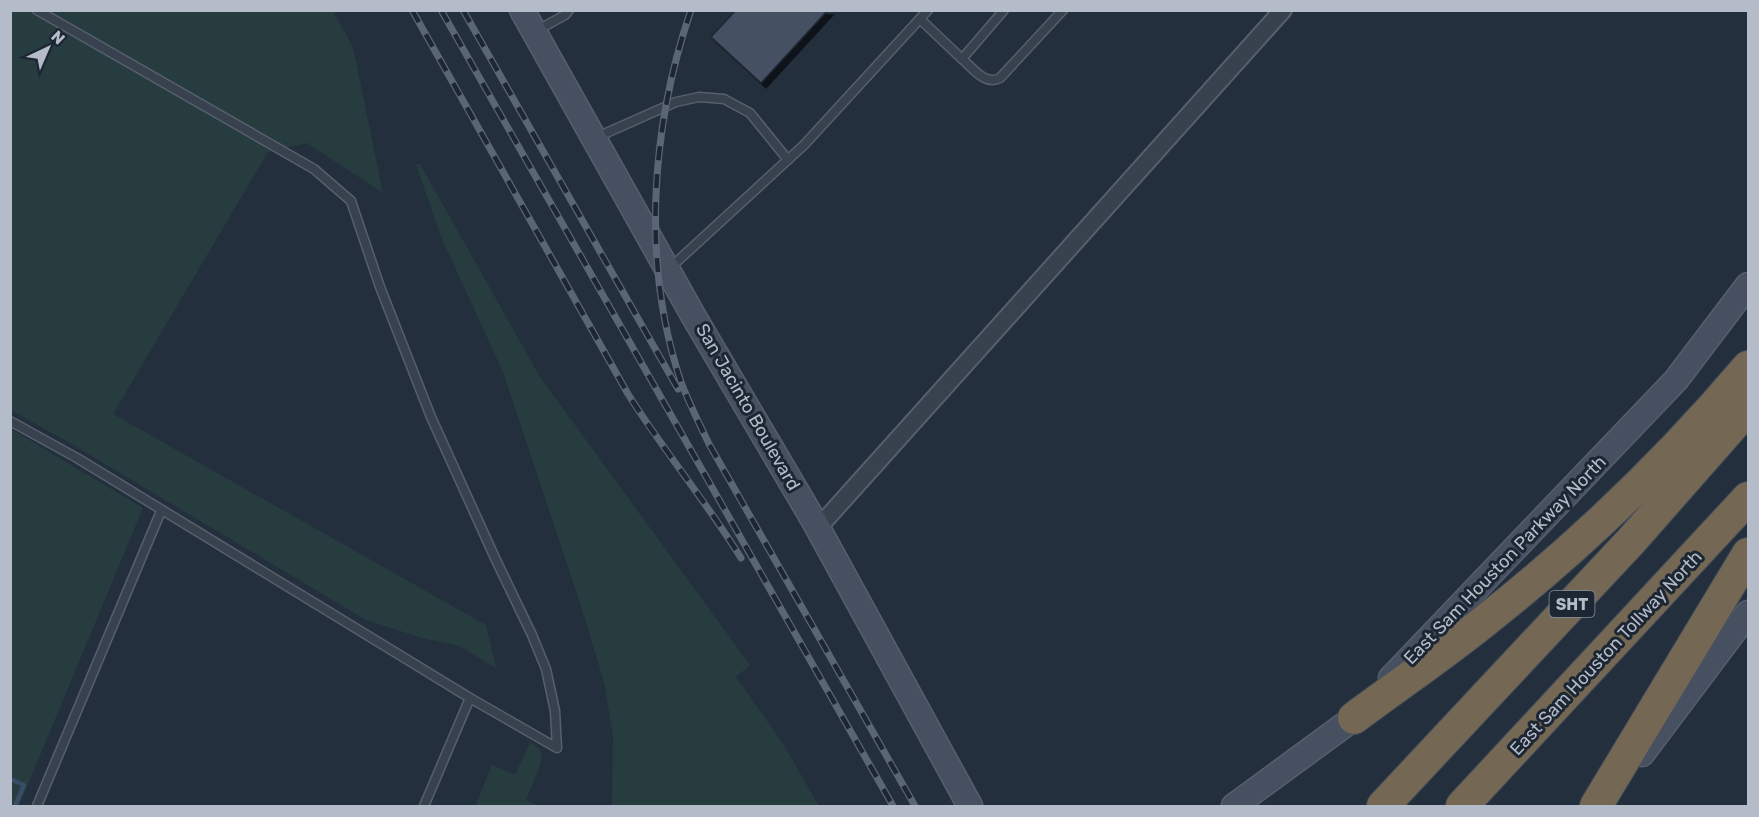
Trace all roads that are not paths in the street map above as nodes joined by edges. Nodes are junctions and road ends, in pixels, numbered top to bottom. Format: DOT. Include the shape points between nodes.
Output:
graph roads {
  1 [pos="37,10"];
  2 [pos="522,10"];
  3 [pos="569,10"];
  4 [pos="928,10"];
  5 [pos="1004,10"];
  6 [pos="1063,10"];
  7 [pos="1283,10"];
  8 [pos="920,20"];
  9 [pos="534,32"];
  10 [pos="962,58"];
  11 [pos="594,138"];
  12 [pos="788,160"];
  13 [pos="668,270"];
  14 [pos="1749,285"];
  15 [pos="1749,367"];
  16 [pos="1749,408"];
  17 [pos="10,421"];
  18 [pos="1749,498"];
  19 [pos="161,511"];
  20 [pos="818,528"];
  21 [pos="1749,554"];
  22 [pos="1749,613"];
  23 [pos="470,698"];
  24 [pos="1354,718"];
  25 [pos="1388,801"];
  26 [pos="37,807"];
  27 [pos="424,807"];
  28 [pos="970,807"];
  29 [pos="1234,807"];
  30 [pos="1462,807"];
  31 [pos="1596,807"];
  32 [pos="1603,807"];
  1 -- 23 [label="lane" via="314,169 351,201 431,417 546,669 555,711 557,748"];
  2 -- 9 [label="main road, San Jacinto Boulevard"];
  3 -- 9 [label="lane"];
  4 -- 8 [label="lane"];
  5 -- 10 [label="lane"];
  6 -- 10 [label="lane" via="994,81 986,81"];
  7 -- 20 [label="street"];
  8 -- 10 [label="lane"];
  8 -- 12 [label="lane"];
  9 -- 11 [label="main road, San Jacinto Boulevard"];
  11 -- 12 [label="lane" via="676,102 699,97 723,99 750,113"];
  11 -- 13 [label="main road, San Jacinto Boulevard"];
  12 -- 13 [label="lane"];
  13 -- 20 [label="main road, San Jacinto Boulevard"];
  14 -- 24 [label="main road, East Sam Houston Parkway North" via="1676,380"];
  15 -- 24 [label="highway" via="1672,450 1547,569 1485,621"];
  16 -- 25 [label="highway, SHT" via="1632,540"];
  17 -- 19 [label="lane"];
  18 -- 30 [label="highway, East Sam Houston Tollway North"];
  19 -- 23 [label="lane"];
  19 -- 26 [label="lane"];
  20 -- 28 [label="main road, San Jacinto Boulevard"];
  21 -- 31 [label="highway"];
  22 -- 32 [label="main road"];
  23 -- 27 [label="lane"];
  24 -- 29 [label="main road, East Sam Houston Parkway North"];
}
